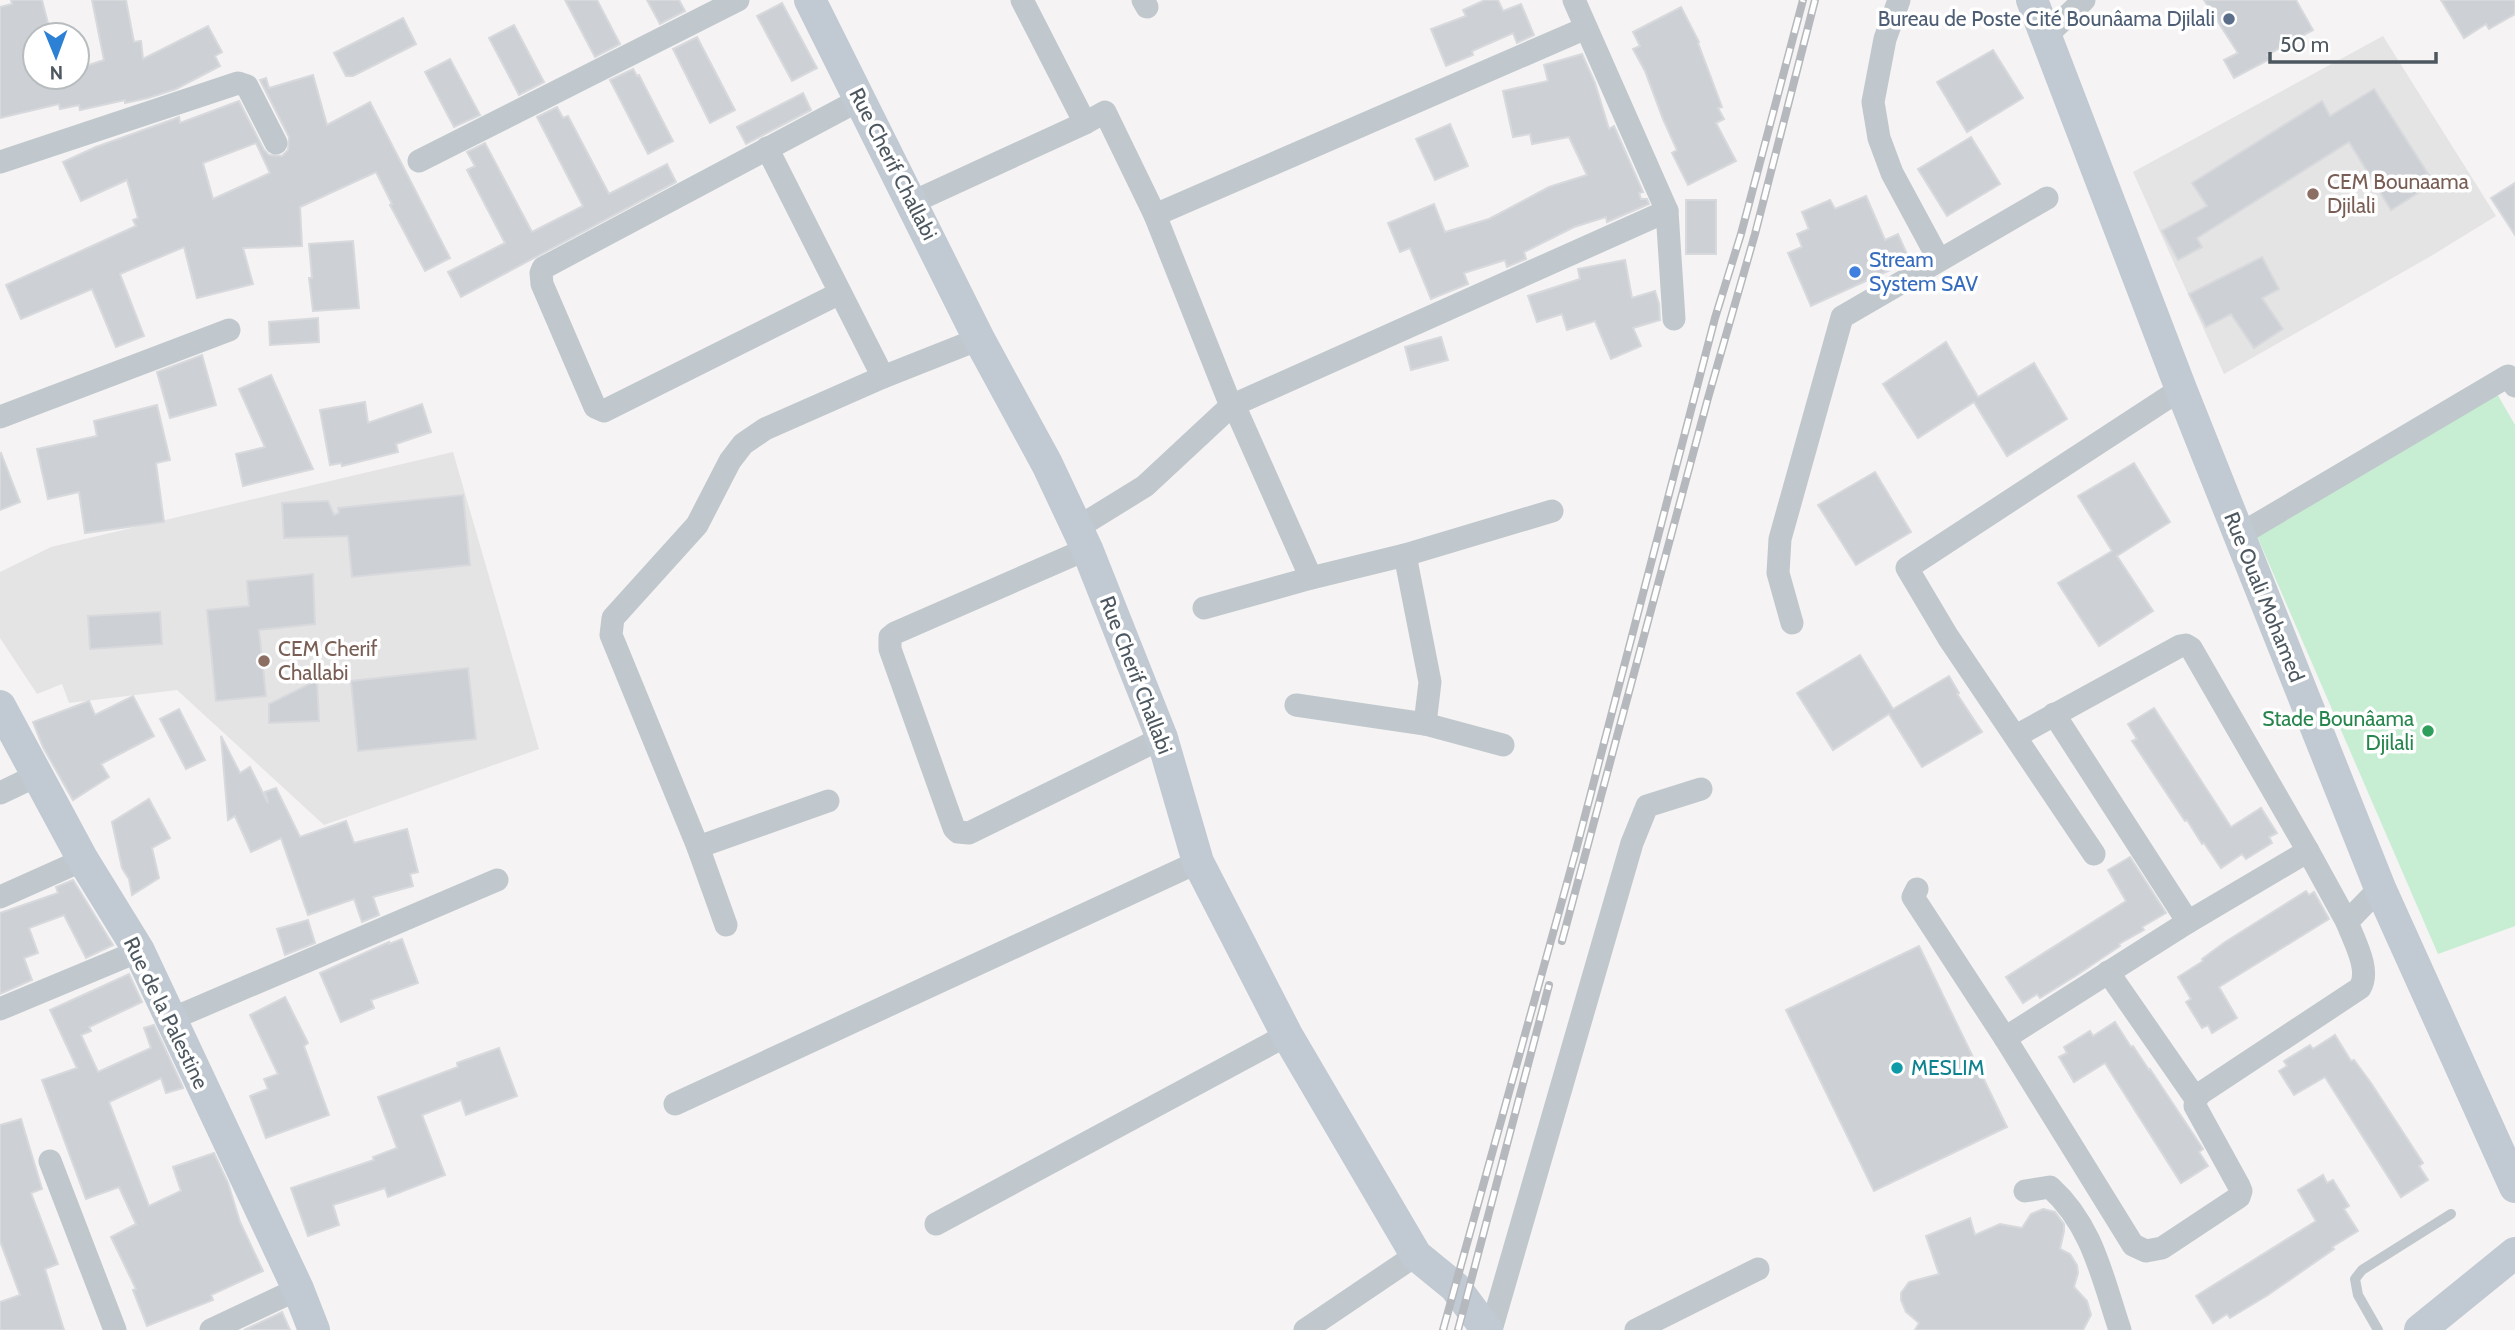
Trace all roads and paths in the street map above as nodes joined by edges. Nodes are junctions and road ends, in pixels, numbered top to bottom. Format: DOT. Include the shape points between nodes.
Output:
graph roads {
  1 [pos="738,0"];
  2 [pos="810,0"];
  3 [pos="1022,0"];
  4 [pos="1574,0"];
  5 [pos="1899,0"];
  6 [pos="2032,0"];
  7 [pos="2084,0"];
  8 [pos="1586,28"];
  9 [pos="2045,37"];
  10 [pos="860,99"];
  11 [pos="1085,123"];
  12 [pos="276,143"];
  13 [pos="767,148"];
  14 [pos="419,161"];
  15 [pos="0,162"];
  16 [pos="2047,198"];
  17 [pos="913,202"];
  18 [pos="1667,211"];
  19 [pos="1155,215"];
  20 [pos="1939,260"];
  21 [pos="840,293"];
  22 [pos="1674,319"];
  23 [pos="229,330"];
  24 [pos="979,339"];
  25 [pos="883,377"];
  26 [pos="2515,386"];
  27 [pos="2181,389"];
  28 [pos="1231,406"];
  29 [pos="0,417"];
  30 [pos="1552,511"];
  31 [pos="2239,535"];
  32 [pos="1082,539"];
  33 [pos="1405,555"];
  34 [pos="1311,578"];
  35 [pos="1203,608"];
  36 [pos="1792,623"];
  37 [pos="1296,705"];
  38 [pos="0,706"];
  39 [pos="2054,714"];
  40 [pos="1425,724"];
  41 [pos="2016,736"];
  42 [pos="1162,738"];
  43 [pos="1503,745"];
  44 [pos="38,775"];
  45 [pos="1701,789"];
  46 [pos="0,793"];
  47 [pos="828,801"];
  48 [pos="698,847"];
  49 [pos="2308,851"];
  50 [pos="2094,854"];
  51 [pos="83,860"];
  52 [pos="1198,862"];
  53 [pos="497,880"];
  54 [pos="2381,888"];
  55 [pos="1917,889"];
  56 [pos="0,897"];
  57 [pos="2188,922"];
  58 [pos="2347,922"];
  59 [pos="726,925"];
  60 [pos="139,951"];
  61 [pos="2108,972"];
  62 [pos="0,1009"];
  63 [pos="169,1020"];
  64 [pos="1287,1035"];
  65 [pos="2005,1038"];
  66 [pos="2196,1099"];
  67 [pos="675,1104"];
  68 [pos="50,1161"];
  69 [pos="2515,1187"];
  70 [pos="2025,1191"];
  71 [pos="2451,1214"];
  72 [pos="936,1224"];
  73 [pos="2515,1253"];
  74 [pos="1416,1255"];
  75 [pos="1758,1269"];
  76 [pos="298,1289"];
  77 [pos="115,1330"];
  78 [pos="211,1330"];
  79 [pos="314,1330"];
  80 [pos="1305,1330"];
  81 [pos="1489,1330"];
  82 [pos="1636,1330"];
  83 [pos="2120,1330"];
  84 [pos="2378,1330"];
  85 [pos="2420,1330"];
  1 -- 14 [label="street"];
  2 -- 10 [label="street, Rue Cherif Challabi"];
  3 -- 11 [label="street"];
  4 -- 8 [label="street"];
  5 -- 20 [label="street" via="1885,39 1873,102 1878,138"];
  6 -- 9 [label="street, Rue Ouali Mohamed"];
  7 -- 9 [label="street"];
  8 -- 18 [label="street"];
  8 -- 19 [label="street"];
  9 -- 27 [label="street, Rue Ouali Mohamed"];
  10 -- 13 [label="street"];
  10 -- 17 [label="street, Rue Cherif Challabi"];
  11 -- 17 [label="street"];
  11 -- 19 [label="street" via="1105,112"];
  12 -- 15 [label="street" via="247,86 238,83"];
  13 -- 21 [label="street"];
  13 -- 21 [label="street" via="543,268 542,284 595,407 611,410"];
  16 -- 20 [label="street"];
  17 -- 24 [label="street, Rue Cherif Challabi"];
  18 -- 22 [label="street"];
  18 -- 28 [label="street"];
  19 -- 28 [label="street"];
  20 -- 36 [label="street" via="1842,317 1780,539 1778,573"];
  21 -- 25 [label="street"];
  23 -- 29 [label="street"];
  24 -- 25 [label="street"];
  24 -- 32 [label="street, Rue Cherif Challabi"];
  25 -- 48 [label="street" via="765,429 743,444 697,525 613,618 611,635"];
  26 -- 31 [label="street" via="2508,376"];
  27 -- 31 [label="street, Rue Ouali Mohamed"];
  27 -- 41 [label="street" via="1907,568"];
  28 -- 32 [label="street"];
  28 -- 34 [label="street"];
  30 -- 33 [label="street"];
  31 -- 54 [label="street, Rue Ouali Mohamed"];
  32 -- 42 [label="street, Rue Cherif Challabi"];
  32 -- 42 [label="street" via="890,637 890,649 954,828 969,834"];
  33 -- 34 [label="street"];
  33 -- 40 [label="street" via="1430,682"];
  34 -- 35 [label="street"];
  37 -- 40 [label="street"];
  38 -- 44 [label="street, Rue de la Palestine"];
  39 -- 41 [label="street"];
  39 -- 49 [label="street" via="2186,645"];
  39 -- 57 [label="street"];
  40 -- 43 [label="street"];
  41 -- 50 [label="street"];
  42 -- 52 [label="street, Rue Cherif Challabi"];
  44 -- 46 [label="street"];
  44 -- 51 [label="street, Rue de la Palestine"];
  45 -- 81 [label="street" via="1647,806 1632,843"];
  47 -- 48 [label="street"];
  48 -- 59 [label="street"];
  49 -- 57 [label="street"];
  49 -- 58 [label="street"];
  51 -- 56 [label="street"];
  51 -- 60 [label="street, Rue de la Palestine"];
  52 -- 64 [label="street, Rue Cherif Challabi"];
  52 -- 67 [label="street"];
  53 -- 63 [label="street"];
  54 -- 58 [label="street"];
  54 -- 69 [label="street, Rue Ouali Mohamed"];
  55 -- 65 [label="street" via="1913,897"];
  57 -- 61 [label="street"];
  58 -- 66 [label="street" via="2364,971 2360,988"];
  60 -- 62 [label="street"];
  60 -- 63 [label="street, Rue de la Palestine"];
  61 -- 65 [label="street"];
  61 -- 66 [label="street"];
  63 -- 76 [label="street, Rue de la Palestine"];
  64 -- 72 [label="street"];
  64 -- 74 [label="street, Rue Cherif Challabi"];
  65 -- 66 [label="street" via="2133,1245 2146,1251 2162,1248 2241,1191 2195,1106"];
  68 -- 77 [label="street"];
  70 -- 83 [label="street" via="2050,1187 2068,1204 2090,1238"];
  71 -- 84 [label="lane" via="2362,1270 2355,1279 2358,1295"];
  73 -- 85 [label="street"];
  74 -- 80 [label="street"];
  74 -- 81 [label="street, Rue Cherif Challabi" via="1455,1287"];
  75 -- 82 [label="street"];
  76 -- 78 [label="street"];
  76 -- 79 [label="street, Rue de la Palestine"];
}
